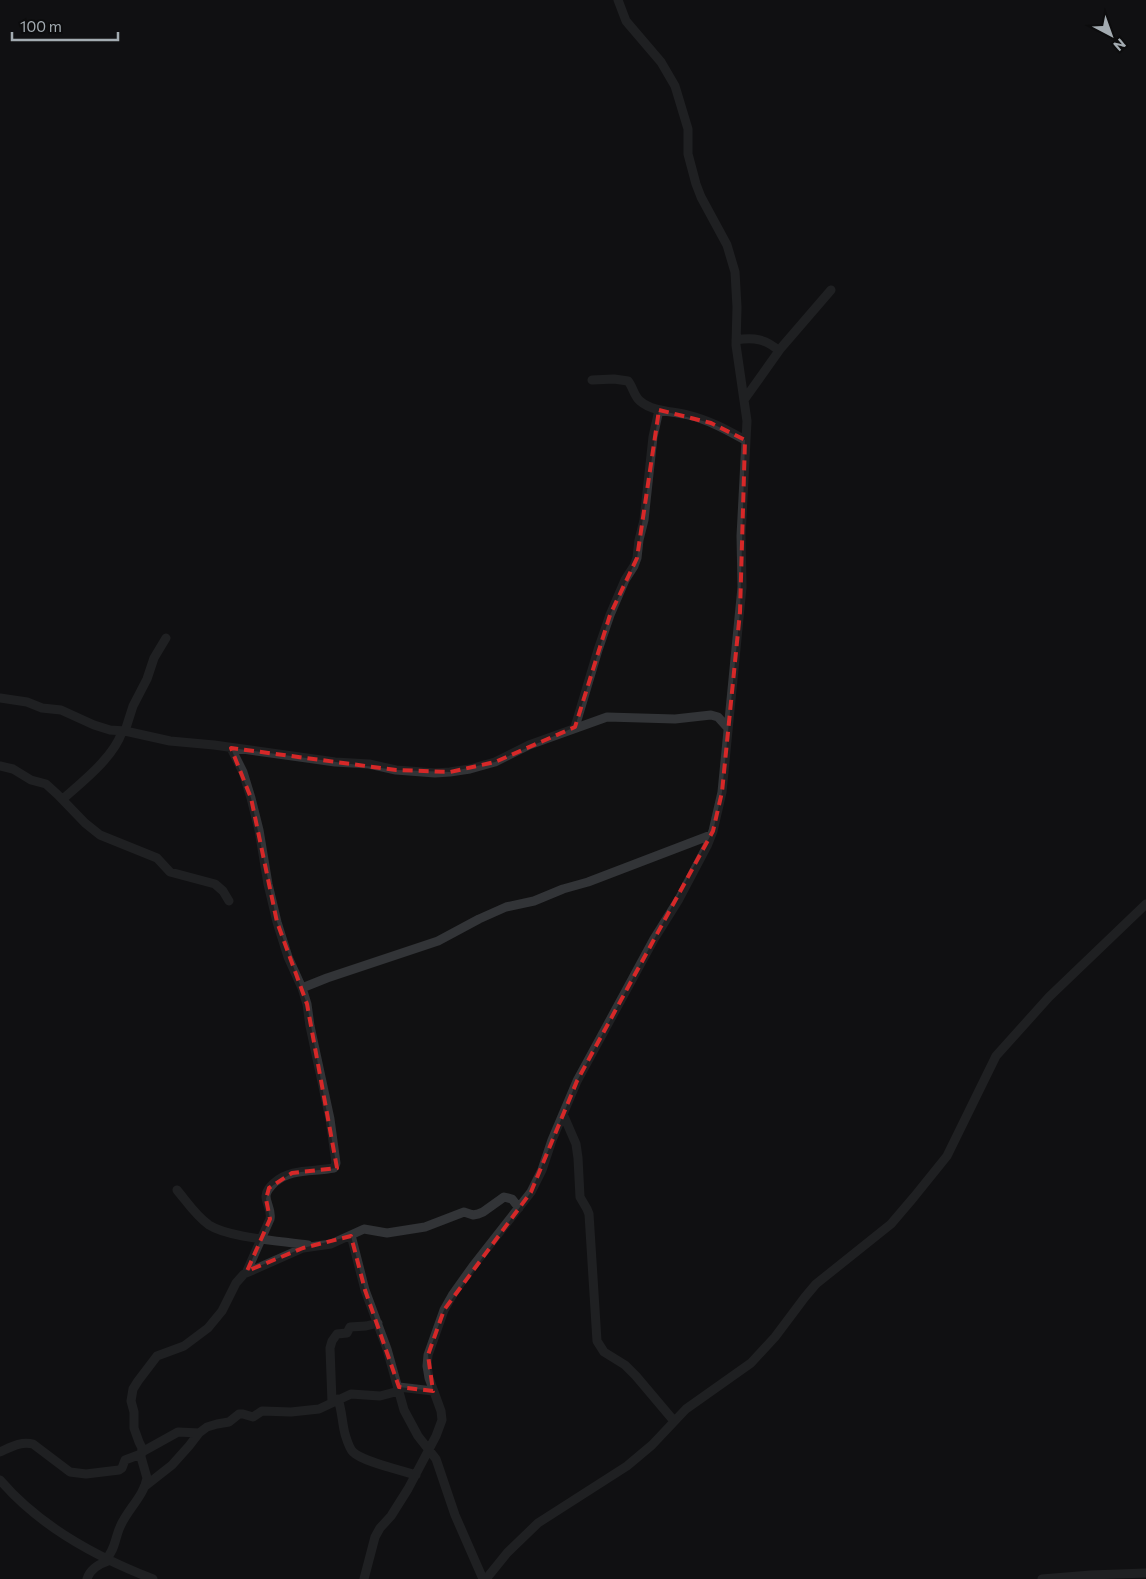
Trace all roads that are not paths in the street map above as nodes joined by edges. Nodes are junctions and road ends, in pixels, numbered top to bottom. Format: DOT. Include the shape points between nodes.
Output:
graph roads {
  1 [pos="618,0"];
  2 [pos="831,290"];
  3 [pos="736,340"];
  4 [pos="779,351"];
  5 [pos="592,380"];
  6 [pos="744,400"];
  7 [pos="659,410"];
  8 [pos="745,440"];
  9 [pos="166,638"];
  10 [pos="0,698"];
  11 [pos="575,727"];
  12 [pos="727,727"];
  13 [pos="123,732"];
  14 [pos="231,748"];
  15 [pos="0,766"];
  16 [pos="63,800"];
  17 [pos="711,835"];
  18 [pos="229,901"];
  19 [pos="1146,904"];
  20 [pos="302,988"];
  21 [pos="563,1114"];
  22 [pos="177,1190"];
  23 [pos="519,1208"];
  24 [pos="351,1235"];
  25 [pos="261,1238"];
  26 [pos="315,1246"];
  27 [pos="247,1271"];
  28 [pos="378,1324"];
  29 [pos="399,1389"];
  30 [pos="433,1391"];
  31 [pos="335,1401"];
  32 [pos="674,1421"];
  33 [pos="199,1433"];
  34 [pos="429,1450"];
  35 [pos="0,1452"];
  36 [pos="141,1453"];
  37 [pos="416,1475"];
  38 [pos="0,1480"];
  39 [pos="144,1487"];
  40 [pos="107,1560"];
  41 [pos="1146,1573"];
  42 [pos="88,1579"];
  43 [pos="153,1579"];
  44 [pos="364,1579"];
  45 [pos="485,1579"];
  46 [pos="1042,1579"];
  1 -- 3 [label="street" via="626,21 666,69 681,106 688,129 688,154 696,184 732,259 736,284"];
  2 -- 4 [label="street"];
  3 -- 4 [label="street" via="760,339"];
  3 -- 6 [label="street"];
  4 -- 6 [label="street"];
  5 -- 7 [label="street" via="628,381 638,399"];
  6 -- 8 [label="street"];
  7 -- 8 [label="street" via="711,423"];
  7 -- 11 [label="street" via="637,558 607,623"];
  8 -- 12 [label="street" via="742,587"];
  9 -- 13 [label="street" via="154,658"];
  10 -- 13 [label="street" via="61,710 99,727"];
  11 -- 12 [label="street" via="607,717 675,719 711,715"];
  11 -- 14 [label="street" via="495,762 435,773"];
  12 -- 17 [label="street" via="722,792"];
  13 -- 14 [label="street"];
  13 -- 16 [label="street" via="107,757"];
  14 -- 20 [label="street" via="251,798 278,922 288,957"];
  15 -- 16 [label="street" via="46,784"];
  16 -- 18 [label="street" via="100,835 157,858 170,872 215,884"];
  17 -- 20 [label="street" via="588,882 506,907 430,944"];
  17 -- 21 [label="street" via="577,1081"];
  19 -- 32 [label="street" via="1049,997 996,1056 947,1156 901,1214 816,1284 751,1362"];
  20 -- 25 [label="street" via="330,1119 336,1165 331,1169 292,1173 272,1184 266,1194 270,1219"];
  21 -- 23 [label="street" via="542,1170"];
  21 -- 32 [label="street" via="576,1144 578,1190 589,1214 597,1341 604,1352 636,1376"];
  22 -- 25 [label="street" via="211,1226 225,1232"];
  23 -- 24 [label="street" via="512,1199 504,1196 478,1214 464,1212 426,1227 383,1233 364,1229"];
  23 -- 30 [label="street" via="473,1266 444,1310 428,1354 427,1366"];
  24 -- 26 [label="street" via="331,1244"];
  24 -- 28 [label="street" via="365,1290"];
  25 -- 26 [label="street"];
  25 -- 27 [label="street"];
  26 -- 27 [label="street"];
  27 -- 36 [label="street" via="208,1328 184,1346 157,1356 133,1389 134,1428"];
  28 -- 29 [label="street"];
  28 -- 31 [label="street" via="350,1327 332,1341"];
  29 -- 30 [label="street"];
  29 -- 31 [label="street" via="380,1396 355,1393"];
  29 -- 34 [label="street" via="409,1420"];
  30 -- 34 [label="street" via="442,1420"];
  31 -- 33 [label="street" via="312,1410 262,1411 253,1417 239,1414 229,1422 212,1425"];
  31 -- 37 [label="street" via="352,1451 371,1461"];
  32 -- 45 [label="street" via="627,1466 538,1523"];
  33 -- 36 [label="street" via="178,1432"];
  33 -- 39 [label="street" via="181,1456"];
  34 -- 37 [label="street"];
  34 -- 45 [label="street" via="436,1459 455,1515"];
  35 -- 36 [label="street" via="21,1444 33,1444 70,1472 86,1474 119,1470 125,1460"];
  36 -- 39 [label="street" via="147,1478"];
  37 -- 44 [label="street" via="375,1537"];
  38 -- 40 [label="street" via="50,1526"];
  39 -- 40 [label="street" via="124,1519"];
  40 -- 42 [label="street" via="89,1573"];
  40 -- 43 [label="street"];
  41 -- 46 [label="street"];
}
